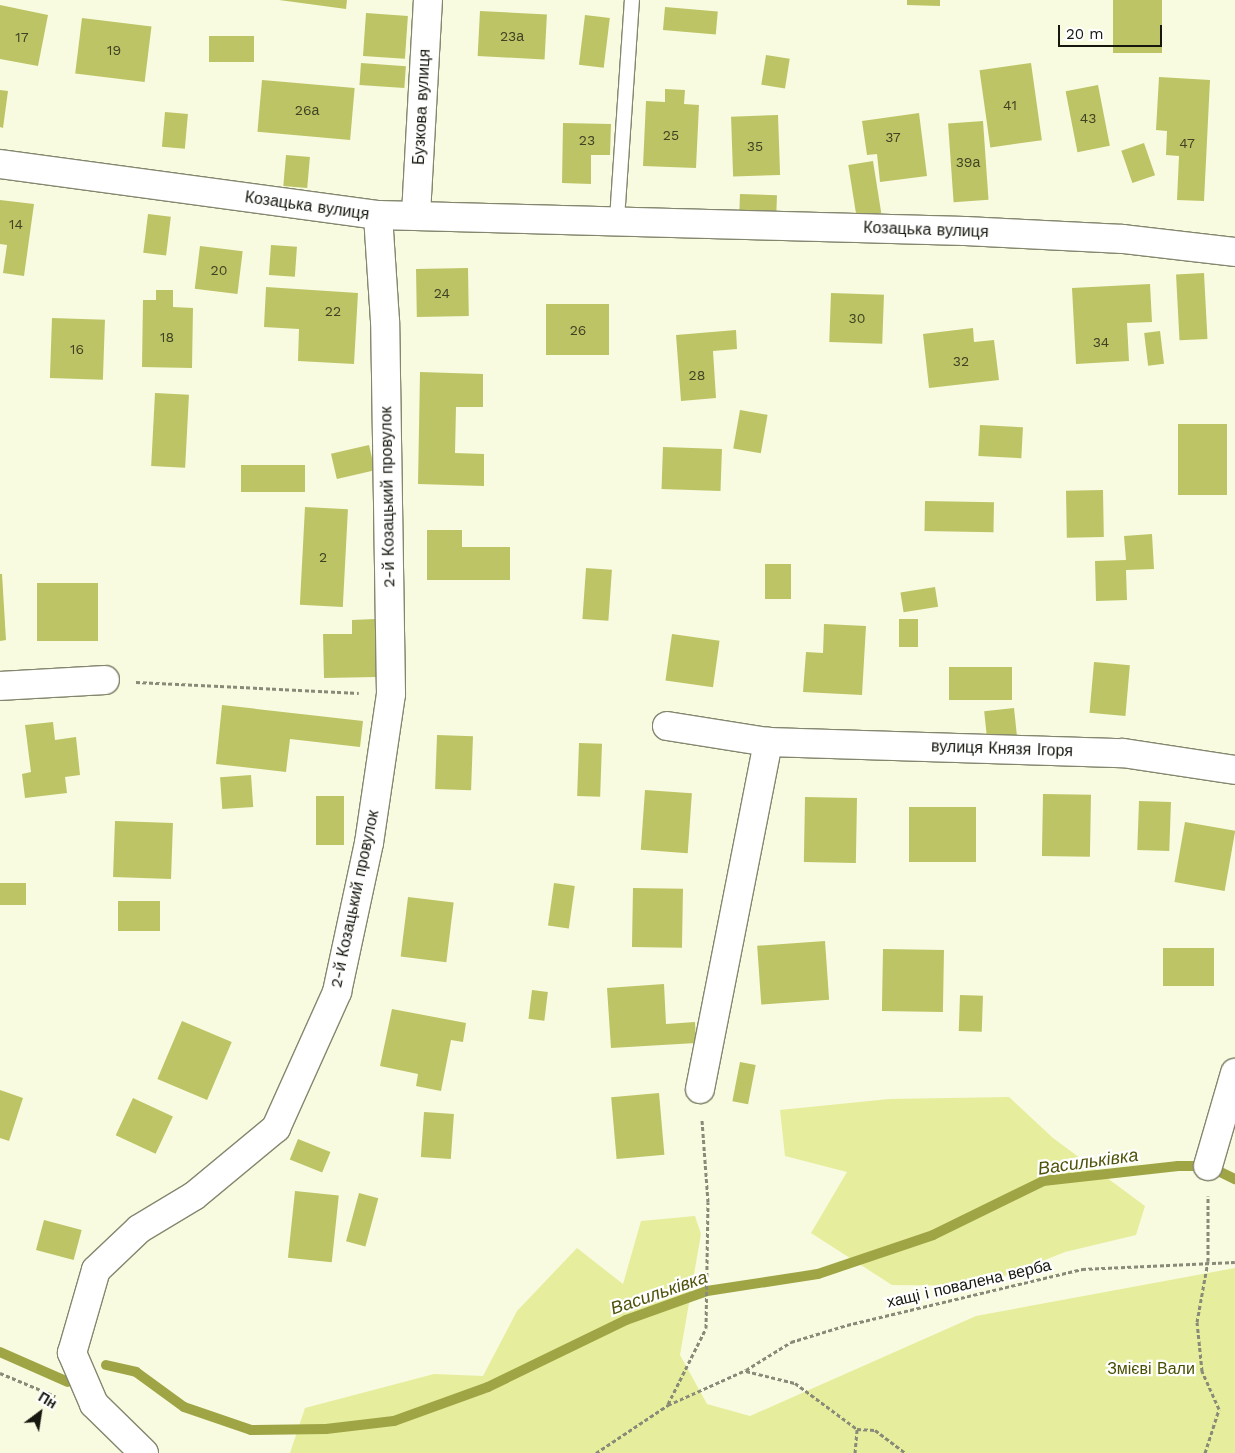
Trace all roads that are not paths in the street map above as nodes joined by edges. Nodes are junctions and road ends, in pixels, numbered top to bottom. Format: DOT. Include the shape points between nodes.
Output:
graph roads {
  1 [pos="428,0"];
  2 [pos="632,0"];
  3 [pos="0,164"];
  4 [pos="416,214"];
  5 [pos="378,215"];
  6 [pos="617,219"];
  7 [pos="1235,252"];
  8 [pos="105,680"];
  9 [pos="0,686"];
  10 [pos="667,726"];
  11 [pos="768,742"];
  12 [pos="1235,770"];
  13 [pos="1235,1073"];
  14 [pos="700,1089"];
  15 [pos="1208,1166"];
  16 [pos="144,1453"];
  1 -- 4 [label="street, Бузкова вулиця"];
  2 -- 6 [label="lane"];
  3 -- 5 [label="street, Козацька вулиця"];
  4 -- 5 [label="street, Козацька вулиця"];
  4 -- 6 [label="street, Козацька вулиця"];
  5 -- 16 [label="street, 2-й Козацький провулок" via="385,321 391,694 369,842 337,992 276,1128 194,1196 139,1228 96,1270 72,1353 94,1404"];
  6 -- 7 [label="street, Козацька вулиця" via="1113,238"];
  8 -- 9 [label="street"];
  10 -- 11 [label="street, вулиця Князя Ігоря"];
  11 -- 12 [label="street, вулиця Князя Ігоря" via="1123,753"];
  11 -- 14 [label="street"];
  13 -- 15 [label="street"];
}
